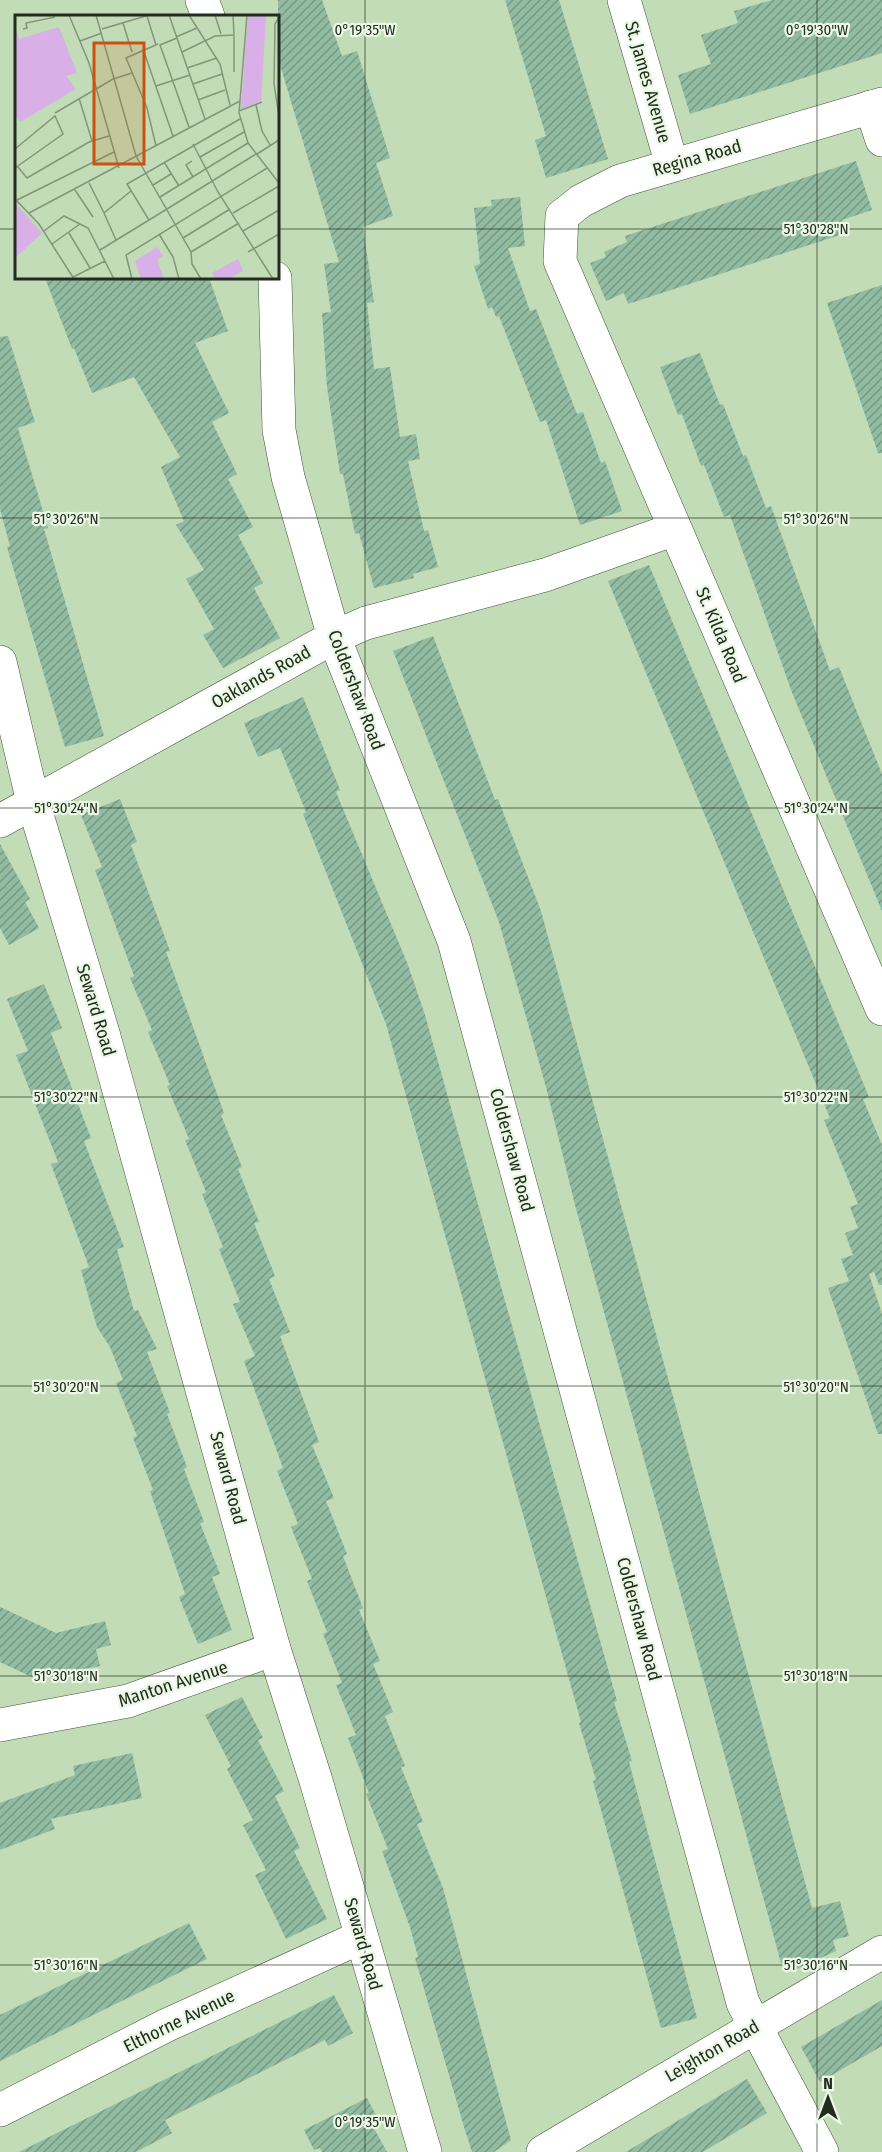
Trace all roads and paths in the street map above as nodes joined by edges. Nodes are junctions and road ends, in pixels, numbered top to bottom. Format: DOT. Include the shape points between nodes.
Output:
graph roads {
  1 [pos="202,0"];
  2 [pos="624,0"];
  3 [pos="208,15"];
  4 [pos="877,106"];
  5 [pos="882,141"];
  6 [pos="672,165"];
  7 [pos="560,261"];
  8 [pos="275,279"];
  9 [pos="675,529"];
  10 [pos="334,637"];
  11 [pos="0,662"];
  12 [pos="33,802"];
  13 [pos="0,821"];
  14 [pos="882,1009"];
  15 [pos="274,1649"];
  16 [pos="0,1725"];
  17 [pos="361,1937"];
  18 [pos="882,1952"];
  19 [pos="754,2026"];
  20 [pos="0,2110"];
  21 [pos="425,2152"];
  22 [pos="543,2152"];
  23 [pos="822,2152"];
  1 -- 3 [label="street"];
  2 -- 6 [label="street, St. James Avenue"];
  4 -- 5 [label="street"];
  4 -- 6 [label="street, Regina Road"];
  6 -- 7 [label="street, Regina Road" via="620,182 581,201 562,216"];
  7 -- 9 [label="street, St. Kilda Road"];
  8 -- 10 [label="street, Coldershaw Road" via="279,430 288,477"];
  9 -- 10 [label="street, Oaklands Road" via="545,575 366,623"];
  9 -- 14 [label="street, St. Kilda Road"];
  10 -- 12 [label="street, Oaklands Road"];
  10 -- 19 [label="street, Coldershaw Road" via="454,941 737,1982"];
  11 -- 12 [label="street, Seward Road"];
  12 -- 13 [label="street, Oaklands Road"];
  12 -- 15 [label="street, Seward Road" via="107,1044"];
  15 -- 16 [label="street, Manton Avenue" via="128,1701"];
  15 -- 17 [label="street, Seward Road"];
  17 -- 20 [label="street, Elthorne Avenue" via="167,2025"];
  17 -- 21 [label="street, Seward Road"];
  18 -- 19 [label="street, Leighton Road"];
  19 -- 22 [label="street, Leighton Road"];
  19 -- 23 [label="street, Coldershaw Road"];
}
